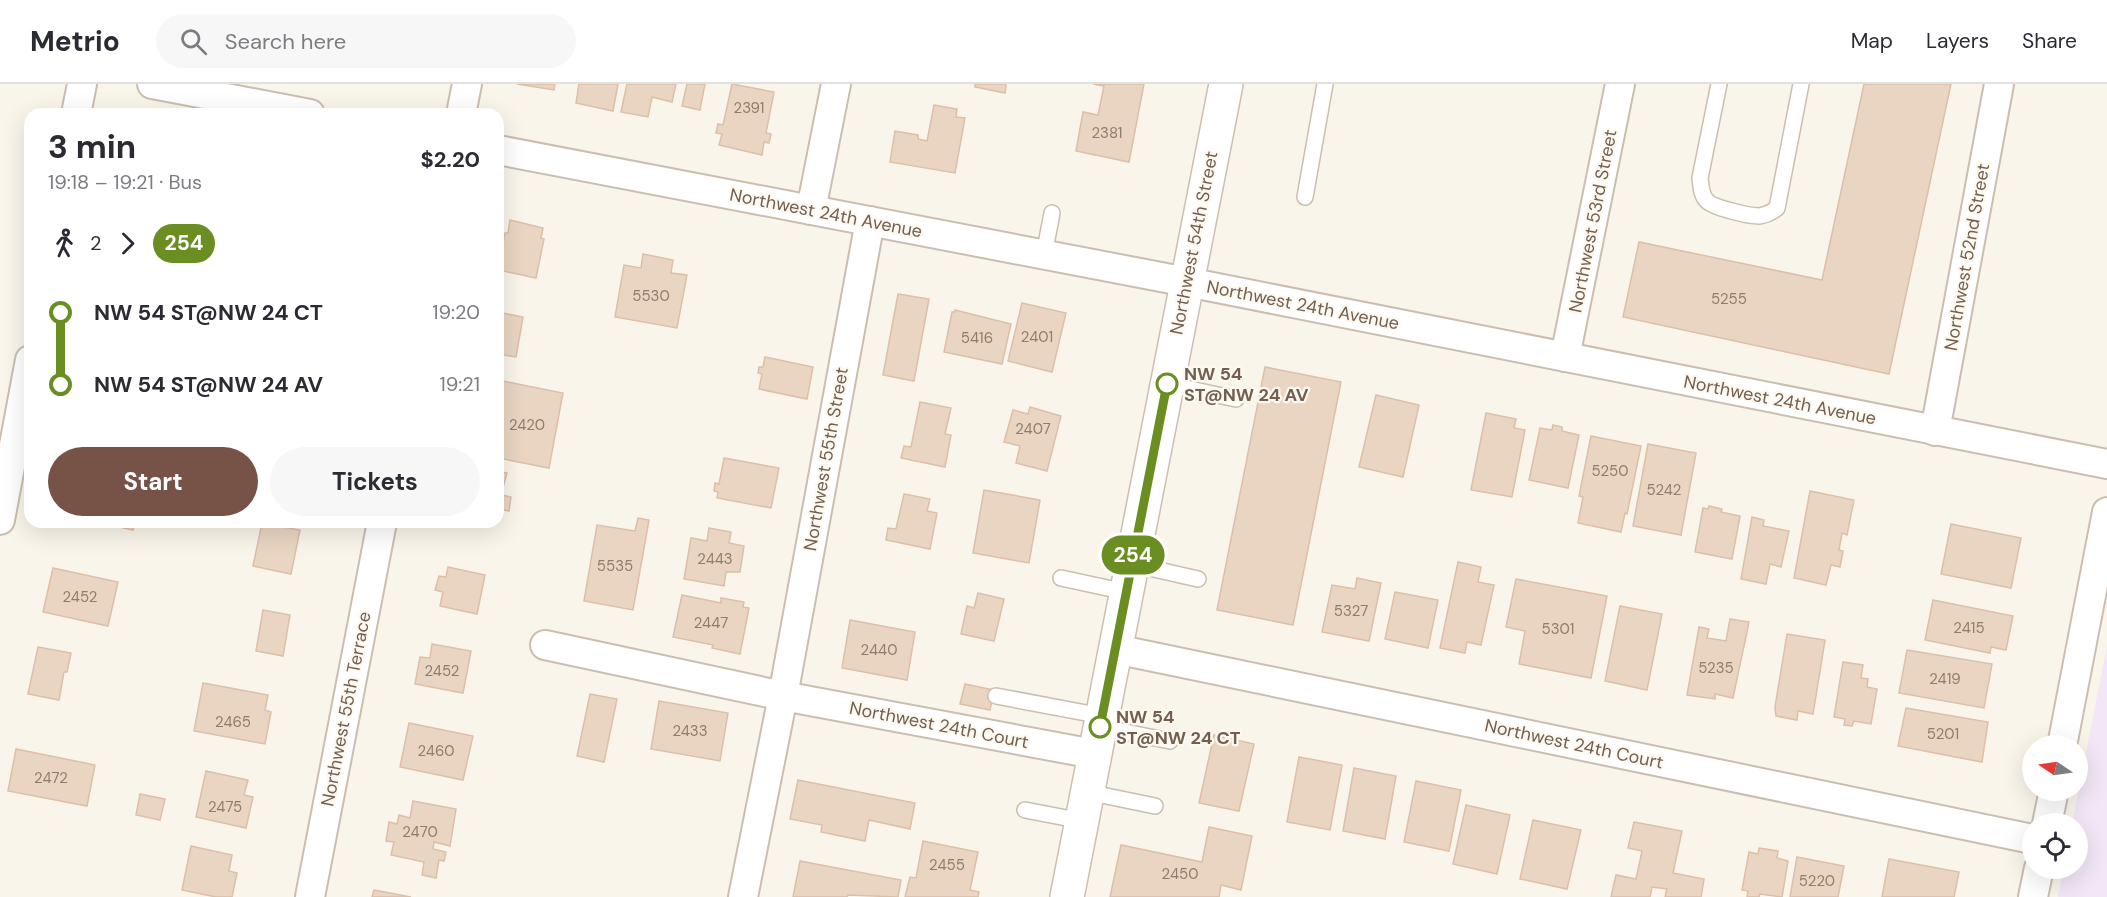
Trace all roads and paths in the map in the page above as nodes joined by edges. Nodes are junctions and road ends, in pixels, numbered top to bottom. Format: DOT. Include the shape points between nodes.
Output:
graph roads {
  1 [pos="82,84"];
  2 [pos="152,84"];
  3 [pos="467,84"];
  4 [pos="836,84"];
  5 [pos="1226,84"];
  6 [pos="1325,84"];
  7 [pos="1620,84"];
  8 [pos="1719,84"];
  9 [pos="1802,84"];
  10 [pos="1999,84"];
  11 [pos="77,108"];
  12 [pos="278,108"];
  13 [pos="462,108"];
  14 [pos="504,151"];
  15 [pos="1305,197"];
  16 [pos="811,210"];
  17 [pos="1052,213"];
  18 [pos="870,221"];
  19 [pos="1044,255"];
  20 [pos="1187,282"];
  21 [pos="1565,357"];
  22 [pos="1167,384"];
  23 [pos="24,392"];
  24 [pos="1236,399"];
  25 [pos="1935,431"];
  26 [pos="2107,464"];
  27 [pos="2107,512"];
  28 [pos="0,520"];
  29 [pos="381,528"];
  30 [pos="1061,578"];
  31 [pos="1129,578"];
  32 [pos="1198,579"];
  33 [pos="545,645"];
  34 [pos="1115,649"];
  35 [pos="783,696"];
  36 [pos="996,696"];
  37 [pos="1099,733"];
  38 [pos="2064,735"];
  39 [pos="1170,741"];
  40 [pos="1085,806"];
  41 [pos="1155,807"];
  42 [pos="1025,810"];
  43 [pos="2022,836"];
  44 [pos="2036,879"];
  45 [pos="310,897"];
  46 [pos="743,897"];
  47 [pos="1067,897"];
  48 [pos="2033,897"];
  1 -- 11 [label="street"];
  2 -- 12 [label="street"];
  3 -- 13 [label="street"];
  4 -- 16 [label="street"];
  5 -- 20 [label="main road, Northwest 54th Street"];
  6 -- 15 [label="lane"];
  7 -- 21 [label="street, Northwest 53rd Street"];
  8 -- 9 [label="lane" via="1700,178 1702,192 1715,206 1758,216 1777,208"];
  10 -- 25 [label="street, Northwest 52nd Street"];
  14 -- 16 [label="street, Northwest 24th Avenue"];
  16 -- 18 [label="street, Northwest 24th Avenue"];
  17 -- 19 [label="lane"];
  18 -- 19 [label="street, Northwest 24th Avenue"];
  18 -- 35 [label="street, Northwest 55th Street"];
  19 -- 20 [label="street, Northwest 24th Avenue"];
  20 -- 21 [label="street, Northwest 24th Avenue"];
  20 -- 22 [label="main road, Northwest 54th Street"];
  21 -- 25 [label="street, Northwest 24th Avenue"];
  22 -- 24 [label="lane"];
  22 -- 31 [label="main road, Northwest 54th Street"];
  23 -- 28 [label="street"];
  25 -- 26 [label="street, Northwest 24th Avenue"];
  27 -- 38 [label="street"];
  29 -- 45 [label="street, Northwest 55th Terrace"];
  30 -- 31 [label="lane"];
  31 -- 32 [label="lane"];
  31 -- 34 [label="main road, Northwest 54th Street"];
  33 -- 35 [label="street, Northwest 24th Court"];
  34 -- 37 [label="main road, Northwest 54th Street"];
  34 -- 43 [label="street, Northwest 24th Court"];
  35 -- 37 [label="street, Northwest 24th Court"];
  35 -- 46 [label="street"];
  36 -- 37 [label="lane"];
  37 -- 39 [label="lane"];
  37 -- 40 [label="main road, Northwest 54th Street"];
  40 -- 41 [label="lane"];
  40 -- 42 [label="lane"];
  40 -- 47 [label="main road, Northwest 54th Street"];
  44 -- 48 [label="street"];
}
